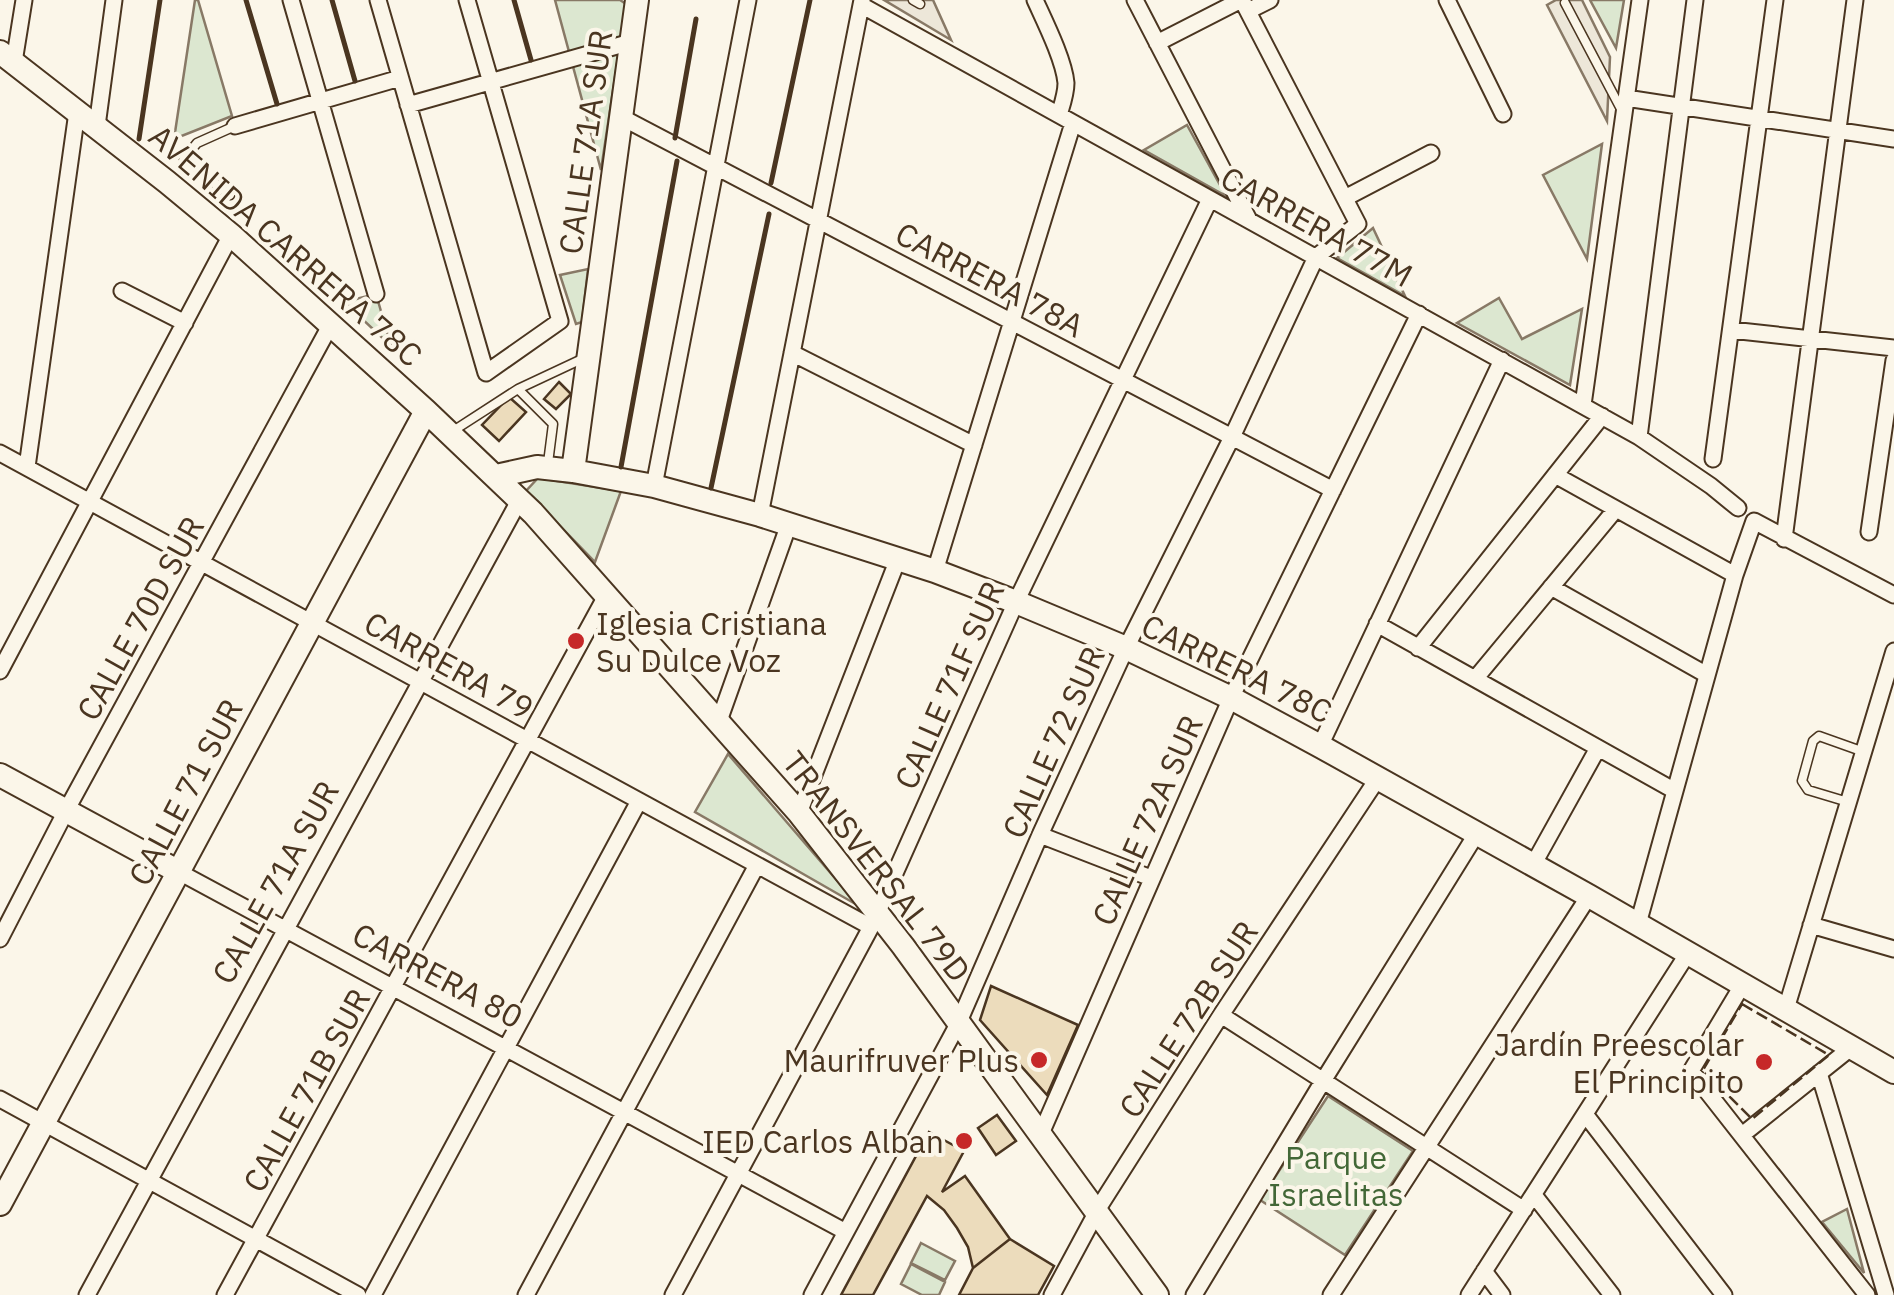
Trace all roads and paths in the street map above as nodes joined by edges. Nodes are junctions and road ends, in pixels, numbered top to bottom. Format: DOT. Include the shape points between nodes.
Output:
graph roads {
  1 [pos="24,0"];
  2 [pos="114,0"];
  3 [pos="291,0"];
  4 [pos="378,0"];
  5 [pos="467,0"];
  6 [pos="636,0"];
  7 [pos="748,0"];
  8 [pos="1035,0"];
  9 [pos="1135,0"];
  10 [pos="1270,0"];
  11 [pos="1447,0"];
  12 [pos="1640,0"];
  13 [pos="1695,0"];
  14 [pos="1774,0"];
  15 [pos="1855,0"];
  16 [pos="862,3"];
  17 [pos="1564,3"];
  18 [pos="1244,4"];
  19 [pos="631,42"];
  20 [pos="1157,43"];
  21 [pos="7,57"];
  22 [pos="400,78"];
  23 [pos="491,82"];
  24 [pos="320,101"];
  25 [pos="408,105"];
  26 [pos="1625,106"];
  27 [pos="1682,107"];
  28 [pos="1503,114"];
  29 [pos="621,116"];
  30 [pos="1759,118"];
  31 [pos="87,119"];
  32 [pos="1066,119"];
  33 [pos="235,126"];
  34 [pos="1839,130"];
  35 [pos="1894,138"];
  36 [pos="1431,153"];
  37 [pos="716,165"];
  38 [pos="211,181"];
  39 [pos="230,195"];
  40 [pos="1210,198"];
  41 [pos="1345,198"];
  42 [pos="192,202"];
  43 [pos="818,220"];
  44 [pos="1249,220"];
  45 [pos="231,235"];
  46 [pos="1316,257"];
  47 [pos="122,291"];
  48 [pos="376,294"];
  49 [pos="1419,314"];
  50 [pos="1012,321"];
  51 [pos="184,323"];
  52 [pos="331,324"];
  53 [pos="1732,330"];
  54 [pos="1810,340"];
  55 [pos="1894,348"];
  56 [pos="792,353"];
  57 [pos="588,356"];
  58 [pos="1502,360"];
  59 [pos="1894,360"];
  60 [pos="1123,380"];
  61 [pos="518,389"];
  62 [pos="1582,406"];
  63 [pos="426,410"];
  64 [pos="1602,416"];
  65 [pos="450,433"];
  66 [pos="1232,436"];
  67 [pos="1639,437"];
  68 [pos="974,445"];
  69 [pos="0,452"];
  70 [pos="1713,459"];
  71 [pos="27,467"];
  72 [pos="547,467"];
  73 [pos="573,471"];
  74 [pos="1555,475"];
  75 [pos="496,476"];
  76 [pos="654,486"];
  77 [pos="1333,490"];
  78 [pos="520,499"];
  79 [pos="90,502"];
  80 [pos="1616,508"];
  81 [pos="1738,508"];
  82 [pos="760,514"];
  83 [pos="1754,521"];
  84 [pos="789,524"];
  85 [pos="1869,532"];
  86 [pos="1784,539"];
  87 [pos="898,558"];
  88 [pos="202,562"];
  89 [pos="935,571"];
  90 [pos="1735,575"];
  91 [pos="1551,587"];
  92 [pos="607,594"];
  93 [pos="1894,595"];
  94 [pos="1016,602"];
  95 [pos="313,623"];
  96 [pos="1378,624"];
  97 [pos="1126,648"];
  98 [pos="1418,648"];
  99 [pos="1894,651"];
  100 [pos="0,671"];
  101 [pos="1707,675"];
  102 [pos="1475,679"];
  103 [pos="421,682"];
  104 [pos="1231,698"];
  105 [pos="719,720"];
  106 [pos="528,740"];
  107 [pos="1320,746"];
  108 [pos="1598,748"];
  109 [pos="1864,752"];
  110 [pos="0,775"];
  111 [pos="1378,778"];
  112 [pos="1675,791"];
  113 [pos="640,801"];
  114 [pos="1848,802"];
  115 [pos="66,811"];
  116 [pos="799,814"];
  117 [pos="1477,833"];
  118 [pos="1040,835"];
  119 [pos="757,865"];
  120 [pos="1534,865"];
  121 [pos="179,872"];
  122 [pos="1152,878"];
  123 [pos="1589,896"];
  124 [pos="874,920"];
  125 [pos="1638,924"];
  126 [pos="1811,925"];
  127 [pos="286,930"];
  128 [pos="0,939"];
  129 [pos="1894,948"];
  130 [pos="1688,953"];
  131 [pos="1743,984"];
  132 [pos="392,987"];
  133 [pos="1786,1009"];
  134 [pos="1222,1015"];
  135 [pos="958,1024"];
  136 [pos="1852,1047"];
  137 [pos="506,1048"];
  138 [pos="1894,1072"];
  139 [pos="1819,1074"];
  140 [pos="1323,1081"];
  141 [pos="0,1100"];
  142 [pos="624,1112"];
  143 [pos="1585,1114"];
  144 [pos="44,1123"];
  145 [pos="1742,1135"];
  146 [pos="1040,1136"];
  147 [pos="1426,1147"];
  148 [pos="738,1174"];
  149 [pos="149,1181"];
  150 [pos="1534,1194"];
  151 [pos="0,1204"];
  152 [pos="1524,1210"];
  153 [pos="1096,1212"];
  154 [pos="846,1232"];
  155 [pos="256,1239"];
  156 [pos="1484,1272"];
  157 [pos="87,1295"];
  158 [pos="225,1295"];
  159 [pos="358,1295"];
  160 [pos="374,1295"];
  161 [pos="526,1295"];
  162 [pos="673,1295"];
  163 [pos="812,1295"];
  164 [pos="1052,1295"];
  165 [pos="1157,1295"];
  166 [pos="1194,1295"];
  167 [pos="1331,1295"];
  168 [pos="1469,1295"];
  169 [pos="1502,1295"];
  170 [pos="1612,1295"];
  171 [pos="1724,1295"];
  172 [pos="1866,1295"];
  173 [pos="1886,1295"];
  1 -- 21 [label="street"];
  2 -- 31 [label="street"];
  3 -- 24 [label="street"];
  4 -- 22 [label="street"];
  5 -- 23 [label="street"];
  6 -- 19 [label="street, CALLE 71A SUR"];
  7 -- 37 [label="street"];
  8 -- 32 [label="street" via="1065,78"];
  9 -- 20 [label="street"];
  10 -- 18 [label="street"];
  11 -- 28 [label="street"];
  12 -- 26 [label="street"];
  13 -- 27 [label="street"];
  14 -- 30 [label="street"];
  15 -- 34 [label="street"];
  16 -- 32 [label="street, CARRERA 77M"];
  16 -- 43 [label="street"];
  17 -- 26 [label="lane"];
  18 -- 20 [label="street"];
  18 -- 41 [label="street"];
  19 -- 23 [label="street"];
  19 -- 29 [label="street, CALLE 71A SUR"];
  20 -- 44 [label="street"];
  21 -- 31 [label="street, AVENIDA CARRERA 78C"];
  22 -- 24 [label="street"];
  22 -- 25 [label="street"];
  23 -- 25 [label="street"];
  23 -- 25 [label="street" via="560,322 486,372"];
  24 -- 33 [label="street"];
  24 -- 48 [label="street"];
  26 -- 27 [label="street"];
  26 -- 62 [label="street"];
  27 -- 30 [label="street"];
  27 -- 67 [label="street"];
  29 -- 37 [label="street, CARRERA 78A"];
  29 -- 57 [label="street, CALLE 71A SUR"];
  30 -- 34 [label="street"];
  30 -- 53 [label="street"];
  31 -- 42 [label="street, AVENIDA CARRERA 78C"];
  31 -- 71 [label="street"];
  32 -- 40 [label="street, CARRERA 77M"];
  32 -- 50 [label="street"];
  33 -- 38 [label="lane" via="197,143 184,160"];
  34 -- 35 [label="street"];
  34 -- 54 [label="street"];
  36 -- 41 [label="street"];
  37 -- 43 [label="street, CARRERA 78A"];
  37 -- 76 [label="street"];
  38 -- 39 [label="lane"];
  38 -- 42 [label="lane"];
  40 -- 44 [label="street, CARRERA 77M"];
  40 -- 60 [label="street, CALLE 71F SUR"];
  41 -- 46 [label="street, CALLE 72 SUR" via="1358,224"];
  42 -- 45 [label="street, AVENIDA CARRERA 78C"];
  43 -- 50 [label="street, CARRERA 78A"];
  43 -- 56 [label="street"];
  44 -- 46 [label="street, CARRERA 77M"];
  45 -- 51 [label="street"];
  45 -- 52 [label="street, AVENIDA CARRERA 78C"];
  46 -- 49 [label="street, CARRERA 77M"];
  46 -- 66 [label="street, CALLE 72 SUR"];
  47 -- 51 [label="street"];
  49 -- 58 [label="street, CARRERA 77M"];
  49 -- 77 [label="street, CALLE 72A SUR"];
  50 -- 60 [label="street, CARRERA 78A"];
  50 -- 68 [label="street"];
  51 -- 79 [label="street"];
  52 -- 63 [label="street, AVENIDA CARRERA 78C"];
  52 -- 88 [label="street, CALLE 70D SUR"];
  53 -- 54 [label="street"];
  53 -- 70 [label="street"];
  54 -- 55 [label="street"];
  54 -- 86 [label="street"];
  56 -- 68 [label="street"];
  56 -- 82 [label="street"];
  57 -- 61 [label="lane"];
  57 -- 73 [label="street, CALLE 71A SUR"];
  58 -- 62 [label="street, CARRERA 77M"];
  58 -- 96 [label="street"];
  59 -- 85 [label="street"];
  60 -- 66 [label="street, CARRERA 78A"];
  60 -- 94 [label="street, CALLE 71F SUR"];
  61 -- 65 [label="lane"];
  61 -- 72 [label="lane" via="553,424"];
  62 -- 64 [label="street, CARRERA 77M"];
  63 -- 65 [label="street, AVENIDA CARRERA 78C"];
  63 -- 95 [label="street, CALLE 71 SUR"];
  64 -- 67 [label="street, CARRERA 77M"];
  64 -- 74 [label="street"];
  65 -- 75 [label="street, AVENIDA CARRERA 78C"];
  66 -- 77 [label="street, CARRERA 78A"];
  66 -- 97 [label="street, CALLE 72 SUR"];
  67 -- 81 [label="street, CARRERA 77M"];
  68 -- 89 [label="street"];
  69 -- 71 [label="street, CARRERA 79"];
  71 -- 79 [label="street, CARRERA 79"];
  72 -- 73 [label="street, CARRERA 78C"];
  72 -- 75 [label="street, CARRERA 78C"];
  73 -- 76 [label="street, CARRERA 78C"];
  74 -- 80 [label="street"];
  74 -- 98 [label="street"];
  75 -- 78 [label="street, AVENIDA CARRERA 78C"];
  76 -- 82 [label="street, CARRERA 78C"];
  77 -- 104 [label="street, CALLE 72A SUR"];
  78 -- 92 [label="street, TRANSVERSAL 79D"];
  78 -- 103 [label="street, CALLE 71A SUR"];
  79 -- 88 [label="street, CARRERA 79"];
  79 -- 100 [label="street"];
  80 -- 90 [label="street"];
  80 -- 91 [label="street"];
  81 -- 83 [label="lane"];
  82 -- 84 [label="street, CARRERA 78C"];
  83 -- 86 [label="street"];
  83 -- 90 [label="street"];
  84 -- 87 [label="street, CARRERA 78C"];
  84 -- 105 [label="street"];
  86 -- 93 [label="street"];
  87 -- 89 [label="street, CARRERA 78C"];
  87 -- 116 [label="street"];
  88 -- 95 [label="street, CARRERA 79"];
  88 -- 115 [label="street, CALLE 70D SUR"];
  89 -- 94 [label="street, CARRERA 78C"];
  90 -- 101 [label="street"];
  91 -- 101 [label="street"];
  91 -- 102 [label="street"];
  92 -- 105 [label="street, TRANSVERSAL 79D"];
  92 -- 106 [label="street, CALLE 71B SUR"];
  94 -- 97 [label="street, CARRERA 78C"];
  94 -- 124 [label="street, CALLE 71F SUR"];
  95 -- 103 [label="street, CARRERA 79"];
  95 -- 121 [label="street, CALLE 71 SUR"];
  96 -- 98 [label="street"];
  96 -- 107 [label="street"];
  97 -- 104 [label="street, CARRERA 78C"];
  97 -- 118 [label="street, CALLE 72 SUR"];
  98 -- 102 [label="street"];
  99 -- 109 [label="street"];
  101 -- 112 [label="street"];
  102 -- 108 [label="street"];
  103 -- 106 [label="street, CARRERA 79"];
  103 -- 127 [label="street, CALLE 71A SUR"];
  104 -- 107 [label="street, CARRERA 78C"];
  104 -- 122 [label="street, CALLE 72A SUR"];
  105 -- 116 [label="street, TRANSVERSAL 79D"];
  106 -- 113 [label="street, CARRERA 79"];
  106 -- 132 [label="street, CALLE 71B SUR"];
  107 -- 111 [label="street, CARRERA 78C"];
  108 -- 112 [label="street"];
  108 -- 120 [label="street"];
  109 -- 114 [label="street"];
  109 -- 114 [label="lane" via="1819,736 1814,741 1804,786"];
  110 -- 115 [label="street, CARRERA 80"];
  111 -- 117 [label="street, CARRERA 78C"];
  111 -- 134 [label="street, CALLE 72B SUR"];
  112 -- 125 [label="street"];
  113 -- 119 [label="street, CARRERA 79"];
  113 -- 137 [label="street"];
  114 -- 126 [label="street"];
  115 -- 121 [label="street, CARRERA 80"];
  115 -- 128 [label="street, CALLE 70D SUR"];
  116 -- 124 [label="street, TRANSVERSAL 79D"];
  117 -- 120 [label="street, CARRERA 78C"];
  117 -- 140 [label="street"];
  118 -- 122 [label="street"];
  118 -- 135 [label="street, CALLE 72 SUR"];
  119 -- 124 [label="street, CARRERA 79"];
  119 -- 142 [label="street"];
  120 -- 123 [label="street, CARRERA 78C"];
  121 -- 127 [label="street, CARRERA 80"];
  121 -- 144 [label="street, CALLE 71 SUR"];
  122 -- 146 [label="street, CALLE 72A SUR"];
  123 -- 125 [label="street, CARRERA 78C"];
  123 -- 147 [label="street"];
  124 -- 135 [label="street, TRANSVERSAL 79D"];
  124 -- 148 [label="street, CALLE 71F SUR"];
  125 -- 130 [label="street, CARRERA 78C"];
  126 -- 129 [label="street"];
  126 -- 133 [label="street"];
  127 -- 132 [label="street, CARRERA 80"];
  127 -- 149 [label="street, CALLE 71A SUR"];
  130 -- 131 [label="street, CARRERA 78C"];
  130 -- 143 [label="street"];
  131 -- 133 [label="street, CARRERA 78C"];
  131 -- 145 [label="street" via="1692,1070"];
  132 -- 137 [label="street, CARRERA 80"];
  132 -- 155 [label="street, CALLE 71B SUR"];
  133 -- 136 [label="street, CARRERA 78C"];
  134 -- 140 [label="street"];
  134 -- 153 [label="street, CALLE 72B SUR"];
  135 -- 146 [label="street, TRANSVERSAL 79D"];
  135 -- 154 [label="street, CALLE 72 SUR"];
  136 -- 138 [label="street, CARRERA 78C"];
  136 -- 139 [label="street"];
  137 -- 142 [label="street, CARRERA 80"];
  137 -- 160 [label="street"];
  139 -- 145 [label="street"];
  139 -- 173 [label="street"];
  140 -- 147 [label="street"];
  140 -- 166 [label="street"];
  141 -- 144 [label="street"];
  142 -- 148 [label="street, CARRERA 80"];
  142 -- 161 [label="street"];
  143 -- 150 [label="street"];
  143 -- 171 [label="street"];
  144 -- 149 [label="street"];
  144 -- 151 [label="street, CALLE 71 SUR"];
  145 -- 172 [label="street"];
  146 -- 153 [label="street, TRANSVERSAL 79D"];
  147 -- 152 [label="street"];
  147 -- 167 [label="street"];
  148 -- 154 [label="street, CARRERA 80"];
  148 -- 162 [label="street, CALLE 71F SUR"];
  149 -- 155 [label="street"];
  149 -- 157 [label="street, CALLE 71A SUR"];
  150 -- 152 [label="street"];
  150 -- 170 [label="street"];
  152 -- 156 [label="street"];
  153 -- 164 [label="street, CALLE 72B SUR"];
  153 -- 165 [label="street, TRANSVERSAL 79D"];
  154 -- 163 [label="street, CALLE 72 SUR"];
  155 -- 158 [label="street, CALLE 71B SUR"];
  155 -- 159 [label="street"];
  156 -- 168 [label="street"];
  156 -- 169 [label="street"];
}
